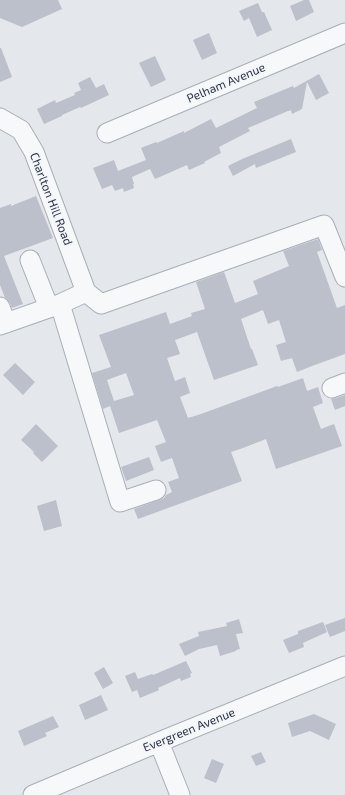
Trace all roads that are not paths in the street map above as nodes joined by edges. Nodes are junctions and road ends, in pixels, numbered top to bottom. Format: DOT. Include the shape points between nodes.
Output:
graph roads {
  1 [pos="345,33"];
  2 [pos="0,118"];
  3 [pos="107,133"];
  4 [pos="30,260"];
  5 [pos="345,277"];
  6 [pos="86,292"];
  7 [pos="55,306"];
  8 [pos="2,318"];
  9 [pos="156,490"];
  10 [pos="345,666"];
  11 [pos="159,742"];
  12 [pos="33,795"];
  13 [pos="180,795"];
  1 -- 3 [label="street, Pelham Avenue"];
  2 -- 6 [label="street, Charlton Hill Road" via="21,130 34,152"];
  4 -- 7 [label="street"];
  5 -- 6 [label="street" via="324,225 101,304"];
  6 -- 7 [label="street"];
  7 -- 8 [label="street"];
  7 -- 9 [label="street" via="120,502"];
  10 -- 11 [label="street, Evergreen Avenue"];
  11 -- 12 [label="street, Evergreen Avenue"];
  11 -- 13 [label="street"];
}
